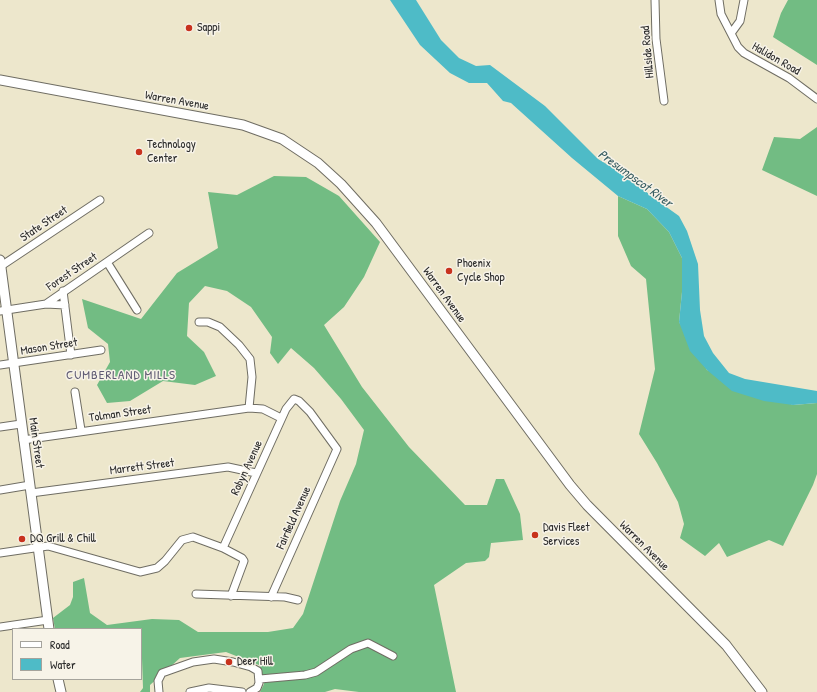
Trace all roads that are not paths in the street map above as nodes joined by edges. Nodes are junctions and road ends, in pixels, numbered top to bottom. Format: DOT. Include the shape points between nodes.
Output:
graph roads {
  1 [pos="654,0"];
  2 [pos="719,0"];
  3 [pos="744,0"];
  4 [pos="732,32"];
  5 [pos="1,81"];
  6 [pos="817,99"];
  7 [pos="664,101"];
  8 [pos="100,200"];
  9 [pos="149,233"];
  10 [pos="108,262"];
  11 [pos="0,263"];
  12 [pos="63,291"];
  13 [pos="46,304"];
  14 [pos="65,305"];
  15 [pos="3,310"];
  16 [pos="137,310"];
  17 [pos="200,322"];
  18 [pos="101,350"];
  19 [pos="71,354"];
  20 [pos="14,363"];
  21 [pos="0,365"];
  22 [pos="76,392"];
  23 [pos="249,408"];
  24 [pos="281,418"];
  25 [pos="21,424"];
  26 [pos="0,427"];
  27 [pos="81,430"];
  28 [pos="23,440"];
  29 [pos="337,449"];
  30 [pos="256,473"];
  31 [pos="31,489"];
  32 [pos="0,490"];
  33 [pos="37,547"];
  34 [pos="223,548"];
  35 [pos="0,552"];
  36 [pos="196,594"];
  37 [pos="231,596"];
  38 [pos="271,597"];
  39 [pos="298,600"];
  40 [pos="49,625"];
  41 [pos="0,627"];
  42 [pos="393,656"];
  43 [pos="260,679"];
  44 [pos="58,680"];
  45 [pos="61,692"];
  46 [pos="159,692"];
  47 [pos="190,692"];
  48 [pos="242,692"];
  49 [pos="250,692"];
  50 [pos="762,692"];
  1 -- 7 [label="street, Hillside Road"];
  2 -- 4 [label="street, Halidon Road" via="721,14"];
  3 -- 4 [label="street" via="740,21"];
  4 -- 6 [label="street, Halidon Road" via="733,40 744,53 789,78"];
  5 -- 50 [label="main road, Warren Avenue" via="243,125 282,139 318,163 376,223 574,491 726,645"];
  8 -- 11 [label="street, State Street"];
  9 -- 10 [label="street, Forest Street"];
  10 -- 12 [label="street, Forest Street"];
  10 -- 16 [label="street"];
  11 -- 15 [label="main road, Main Street"];
  12 -- 13 [label="street, Forest Street"];
  12 -- 14 [label="street"];
  13 -- 14 [label="street"];
  13 -- 15 [label="street, Forest Street"];
  14 -- 19 [label="street"];
  15 -- 20 [label="main road, Main Street"];
  17 -- 23 [label="street" via="220,327 250,359 252,377"];
  18 -- 19 [label="street, Mason Street"];
  19 -- 20 [label="street, Mason Street"];
  20 -- 21 [label="street, Mason Street"];
  20 -- 25 [label="main road, Main Street"];
  22 -- 27 [label="street"];
  23 -- 24 [label="street, Tolman Street" via="263,409"];
  23 -- 27 [label="street, Tolman Street"];
  24 -- 29 [label="street, Robyn Avenue" via="294,399 305,405"];
  24 -- 30 [label="street, Robyn Avenue"];
  25 -- 26 [label="street"];
  25 -- 28 [label="main road, Main Street"];
  27 -- 28 [label="street, Tolman Street"];
  28 -- 31 [label="main road, Main Street"];
  29 -- 38 [label="street, Fairfield Avenue"];
  30 -- 31 [label="street, Marrett Street" via="228,467"];
  30 -- 34 [label="street, Robyn Avenue"];
  31 -- 32 [label="street, Marrett Street"];
  31 -- 33 [label="main road, Main Street"];
  33 -- 34 [label="street" via="48,546 140,572 161,565 174,548 188,538"];
  33 -- 35 [label="street"];
  33 -- 40 [label="main road, Main Street"];
  34 -- 37 [label="street" via="244,561"];
  36 -- 37 [label="street"];
  37 -- 38 [label="street"];
  38 -- 39 [label="street"];
  40 -- 41 [label="street"];
  42 -- 43 [label="street" via="368,643 351,649 316,672"];
  43 -- 46 [label="street" via="258,671 251,666 224,660 204,660 162,673 158,681"];
  43 -- 49 [label="street" via="257,688"];
  44 -- 45 [label="main road"];
  47 -- 48 [label="street" via="209,688"];
}
